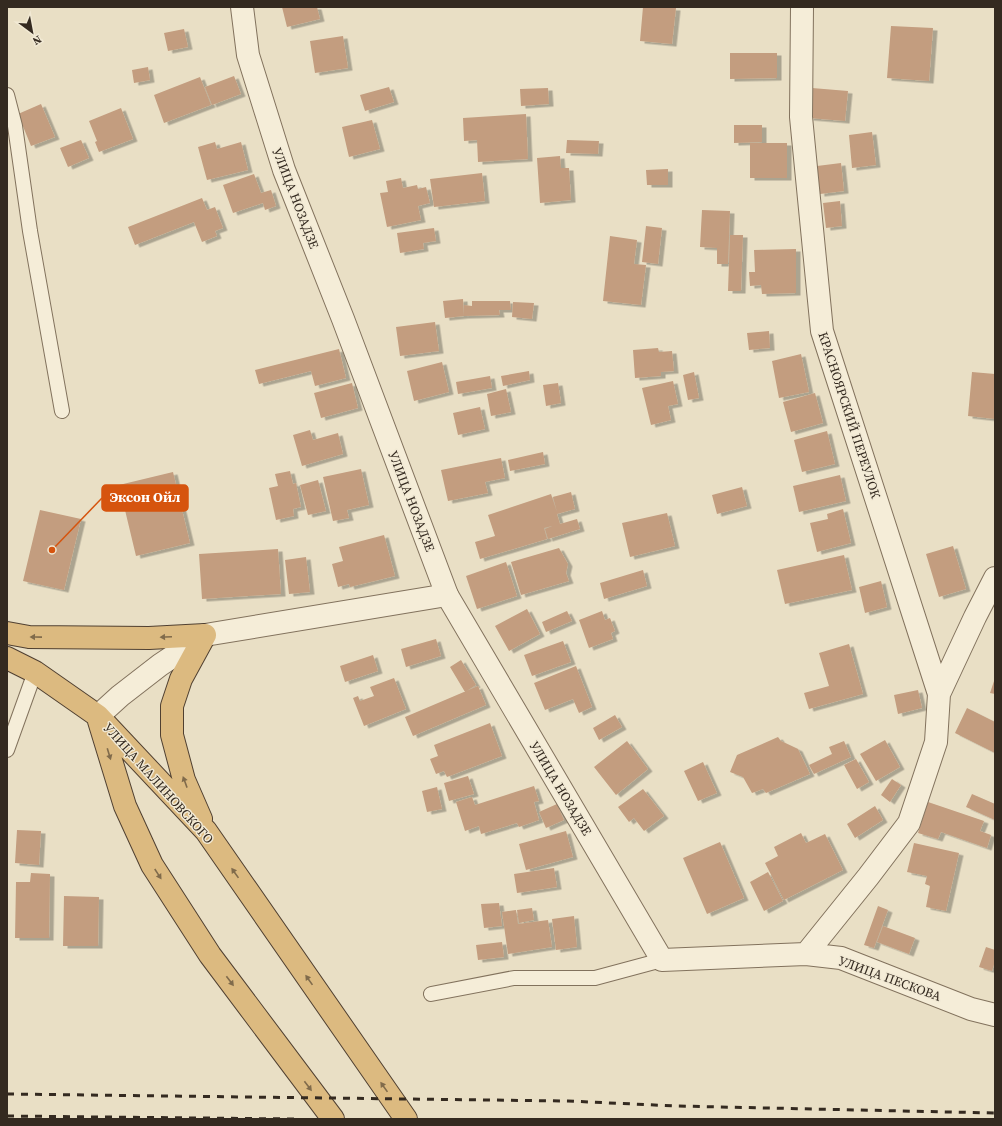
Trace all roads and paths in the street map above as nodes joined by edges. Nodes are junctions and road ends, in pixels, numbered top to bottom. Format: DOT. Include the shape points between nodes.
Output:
graph roads {
  1 [pos="242,7"];
  2 [pos="802,7"];
  3 [pos="7,95"];
  4 [pos="62,411"];
  5 [pos="995,578"];
  6 [pos="447,595"];
  7 [pos="7,633"];
  8 [pos="205,635"];
  9 [pos="7,658"];
  10 [pos="35,672"];
  11 [pos="939,694"];
  12 [pos="98,716"];
  13 [pos="7,750"];
  14 [pos="206,831"];
  15 [pos="806,954"];
  16 [pos="662,960"];
  17 [pos="431,994"];
  18 [pos="995,1015"];
  19 [pos="333,1119"];
  20 [pos="406,1119"];
  1 -- 6 [label="street, УЛИЦА НОЗАДЗЕ" via="248,55 284,170 343,318"];
  2 -- 11 [label="street, КРАСНОЯРСКИЙ ПЕРЕУЛОК" via="801,117 822,331"];
  3 -- 4 [label="lane" via="15,126 30,231"];
  5 -- 11 [label="street, КРАСНОЯРСКИЙ ПЕРЕУЛОК"];
  6 -- 8 [label="street"];
  6 -- 16 [label="street, УЛИЦА НОЗАДЗЕ"];
  8 -- 7 [label="highway, one-way" via="149,638 29,637"];
  8 -- 12 [label="street" via="160,665"];
  14 -- 8 [label="highway, one-way" via="184,780 172,735 172,706 181,678"];
  9 -- 10 [label="highway"];
  10 -- 12 [label="highway"];
  10 -- 13 [label="lane"];
  11 -- 15 [label="street, КРАСНОЯРСКИЙ ПЕРЕУЛОК" via="936,742 909,823"];
  12 -- 14 [label="highway, УЛИЦА МАЛИНОВСКОГО"];
  12 -- 19 [label="highway, УЛИЦА МАЛИНОВСКОГО, one-way" via="126,806 152,865 210,954"];
  20 -- 14 [label="highway, УЛИЦА МАЛИНОВСКОГО, one-way"];
  15 -- 16 [label="street, УЛИЦА ПЕСКОВА"];
  15 -- 18 [label="street, УЛИЦА ПЕСКОВА" via="841,958 971,1009"];
  16 -- 17 [label="lane" via="596,978 514,978"];
}
